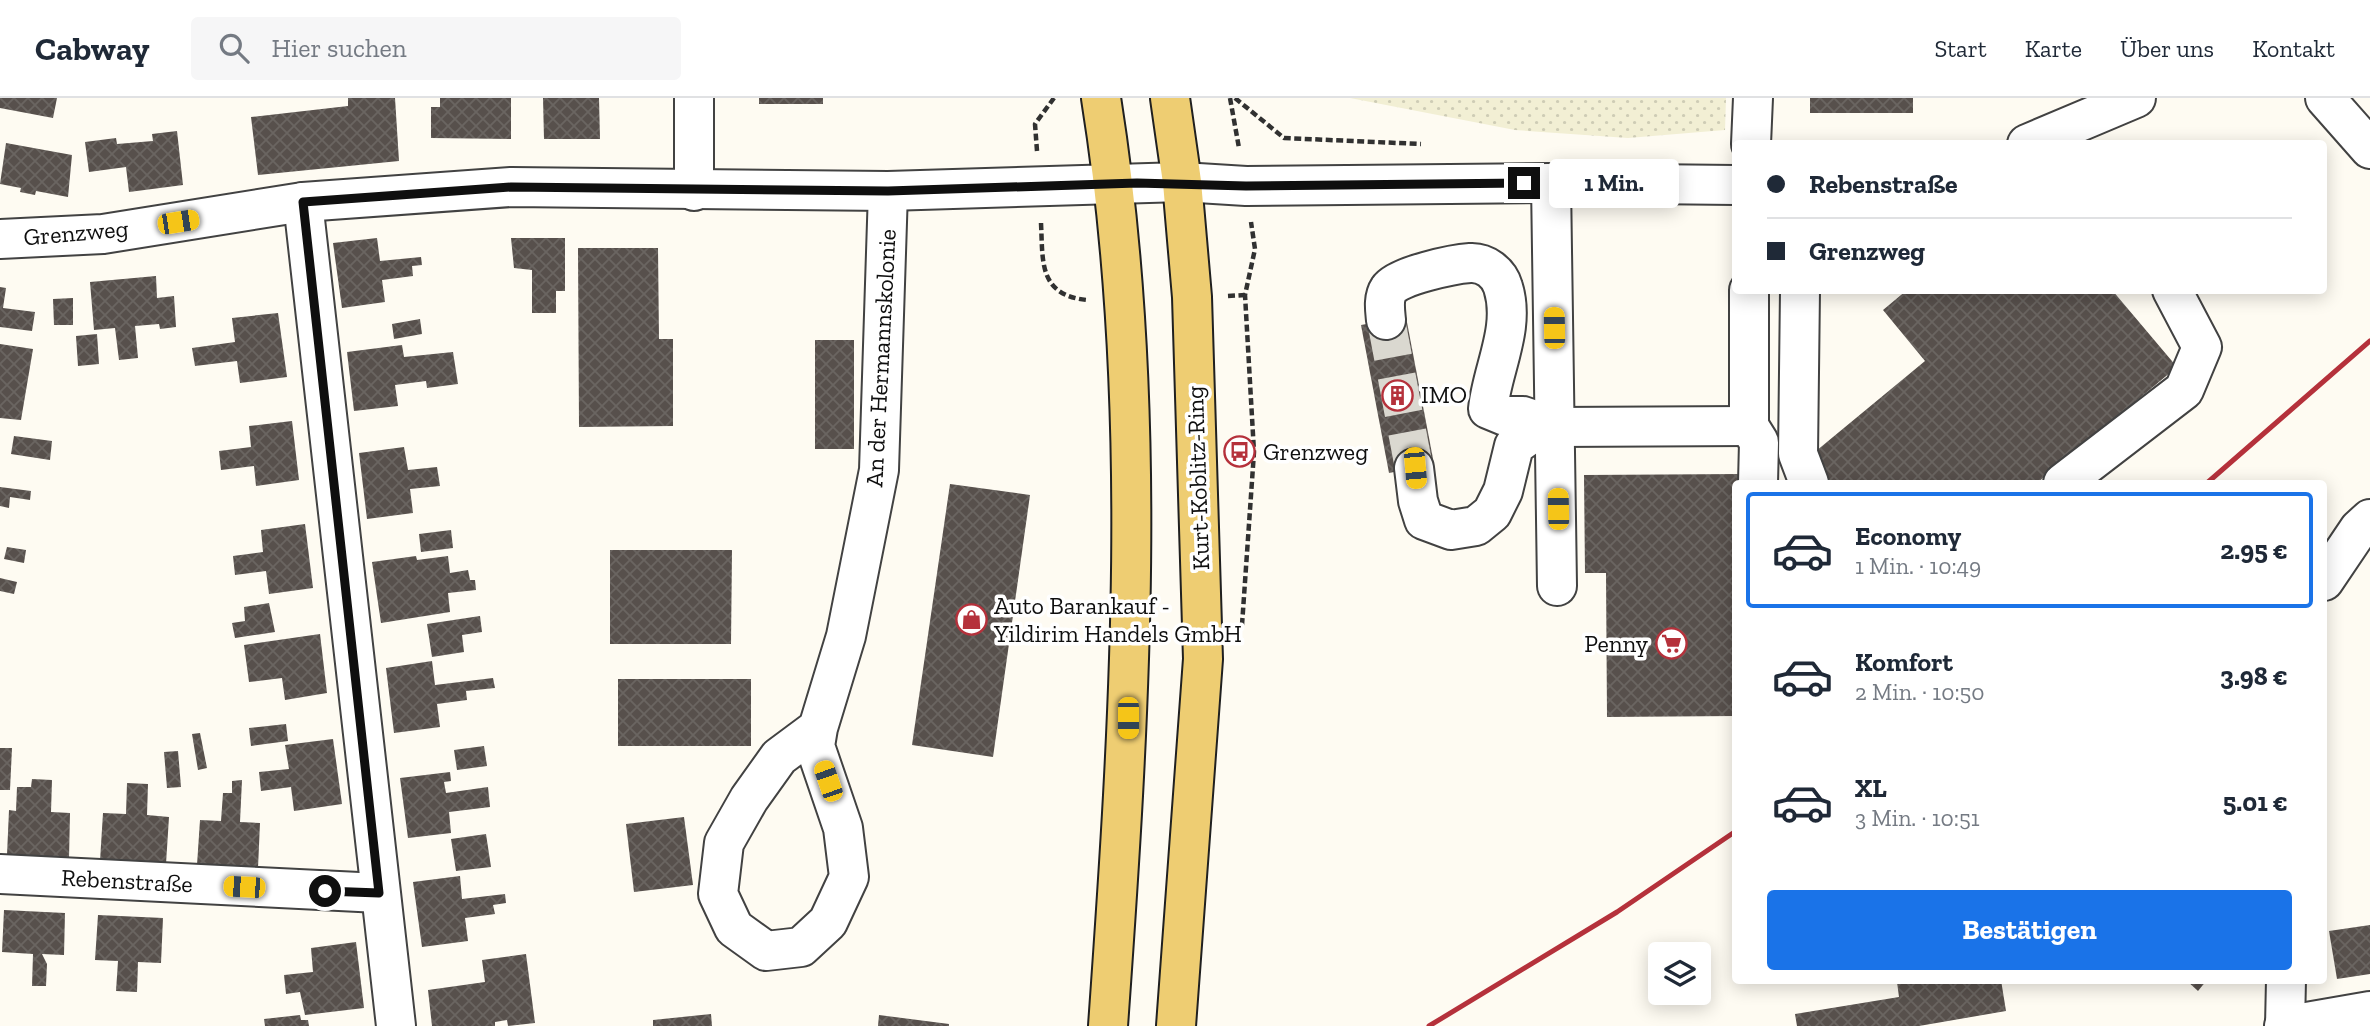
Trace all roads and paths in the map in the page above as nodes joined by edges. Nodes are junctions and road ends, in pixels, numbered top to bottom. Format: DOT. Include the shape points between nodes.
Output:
graph roads {
  1 [pos="694,98"];
  2 [pos="1054,98"];
  3 [pos="1101,98"];
  4 [pos="1170,98"];
  5 [pos="1230,98"];
  6 [pos="1752,98"];
  7 [pos="2136,98"];
  8 [pos="2325,98"];
  9 [pos="1751,140"];
  10 [pos="2049,140"];
  11 [pos="2370,149"];
  12 [pos="1182,182"];
  13 [pos="1115,183"];
  14 [pos="1551,183"];
  15 [pos="1732,185"];
  16 [pos="1039,186"];
  17 [pos="1246,186"];
  18 [pos="694,191"];
  19 [pos="888,191"];
  20 [pos="303,202"];
  21 [pos="0,239"];
  22 [pos="1749,294"];
  23 [pos="1800,294"];
  24 [pos="2174,294"];
  25 [pos="1245,295"];
  26 [pos="1386,320"];
  27 [pos="1749,426"];
  28 [pos="1555,427"];
  29 [pos="1415,468"];
  30 [pos="1758,480"];
  31 [pos="1808,480"];
  32 [pos="2067,480"];
  33 [pos="2370,519"];
  34 [pos="2327,577"];
  35 [pos="1557,586"];
  36 [pos="818,728"];
  37 [pos="0,874"];
  38 [pos="379,893"];
  39 [pos="2286,984"];
  40 [pos="2370,1011"];
  41 [pos="396,1026"];
  42 [pos="1108,1026"];
  43 [pos="1176,1026"];
  44 [pos="2285,1026"];
  1 -- 18 [label="street"];
  2 -- 16 [label="path" via="1035,124"];
  3 -- 13 [label="main road"];
  4 -- 12 [label="main road, Kurt-Koblitz-Ring"];
  5 -- 17 [label="path"];
  6 -- 9 [label="street"];
  7 -- 10 [label="street"];
  8 -- 11 [label="street"];
  12 -- 13 [label="street, Grenzweg"];
  12 -- 17 [label="street"];
  12 -- 43 [label="main road, Kurt-Koblitz-Ring" via="1192,297 1203,659"];
  13 -- 16 [label="street, Grenzweg"];
  13 -- 42 [label="main road" via="1130,483 1128,744"];
  14 -- 15 [label="street"];
  14 -- 17 [label="street"];
  14 -- 28 [label="street"];
  16 -- 19 [label="street, Grenzweg"];
  17 -- 25 [label="path" via="1255,249"];
  18 -- 19 [label="street, Grenzweg"];
  18 -- 20 [label="street, Grenzweg" via="511,187"];
  19 -- 36 [label="street, An der Hermannskolonie" via="879,470 846,636"];
  20 -- 21 [label="street, Grenzweg" via="103,233"];
  20 -- 38 [label="street"];
  22 -- 27 [label="street"];
  23 -- 31 [label="street" via="1798,454"];
  24 -- 32 [label="street" via="2202,347 2184,390"];
  26 -- 28 [label="street" via="1389,288 1400,278 1472,263 1487,267 1504,288 1506,317 1488,410"];
  27 -- 28 [label="street"];
  27 -- 30 [label="street" via="1759,442"];
  28 -- 29 [label="street" via="1514,446 1503,491 1492,513 1476,526 1451,530 1424,520"];
  28 -- 35 [label="street"];
  33 -- 34 [label="street"];
  36 -- 36 [label="street, An der Hermannskolonie" via="779,757 724,843 719,894 734,928 766,951 801,947 828,922 849,877 843,828 815,746"];
  37 -- 38 [label="street, Rebenstraße"];
  38 -- 41 [label="street"];
  39 -- 44 [label="street"];
  40 -- 44 [label="street"];
}
